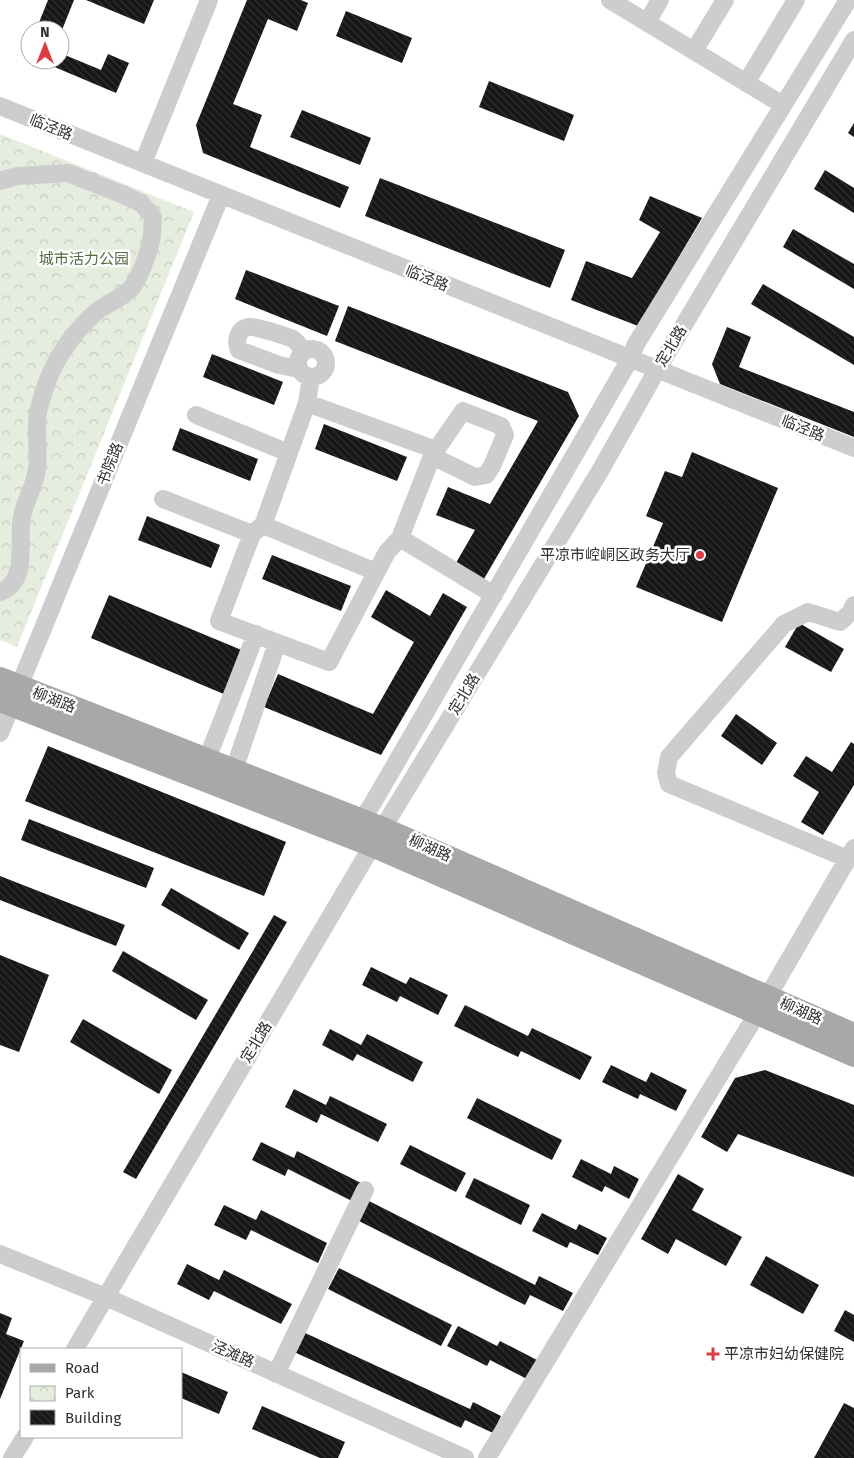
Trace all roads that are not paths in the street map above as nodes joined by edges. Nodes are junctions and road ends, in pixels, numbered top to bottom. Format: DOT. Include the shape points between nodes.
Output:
graph roads {
  1 [pos="209,0"];
  2 [pos="610,0"];
  3 [pos="660,0"];
  4 [pos="725,0"];
  5 [pos="796,0"];
  6 [pos="848,0"];
  7 [pos="647,22"];
  8 [pos="854,40"];
  9 [pos="694,51"];
  10 [pos="746,83"];
  11 [pos="783,105"];
  12 [pos="0,106"];
  13 [pos="143,163"];
  14 [pos="0,181"];
  15 [pos="221,195"];
  16 [pos="303,351"];
  17 [pos="630,359"];
  18 [pos="657,370"];
  19 [pos="305,373"];
  20 [pos="308,403"];
  21 [pos="196,415"];
  22 [pos="854,448"];
  23 [pos="289,453"];
  24 [pos="163,499"];
  25 [pos="258,529"];
  26 [pos="400,538"];
  27 [pos="376,572"];
  28 [pos="0,592"];
  29 [pos="494,595"];
  30 [pos="854,605"];
  31 [pos="256,634"];
  32 [pos="278,642"];
  33 [pos="8,693"];
  34 [pos="0,733"];
  35 [pos="207,759"];
  36 [pos="234,770"];
  37 [pos="362,820"];
  38 [pos="378,837"];
  39 [pos="851,853"];
  40 [pos="762,1005"];
  41 [pos="854,1034"];
  42 [pos="854,1056"];
  43 [pos="365,1190"];
  44 [pos="0,1254"];
  45 [pos="106,1297"];
  46 [pos="76,1348"];
  47 [pos="276,1374"];
  48 [pos="24,1438"];
  49 [pos="12,1458"];
  50 [pos="465,1458"];
  51 [pos="487,1458"];
  1 -- 13 [label="street"];
  2 -- 7 [label="street"];
  3 -- 7 [label="street"];
  4 -- 9 [label="street"];
  5 -- 10 [label="street"];
  6 -- 11 [label="street"];
  7 -- 9 [label="street"];
  8 -- 18 [label="street, 定北路"];
  9 -- 10 [label="street"];
  10 -- 11 [label="street"];
  11 -- 17 [label="street" via="636,344"];
  12 -- 13 [label="street, 临泾路"];
  13 -- 15 [label="street, 临泾路"];
  14 -- 28 [label="street" via="18,176 68,173 141,203 153,217 151,240 132,288 96,312 70,339 51,369 38,414 36,471 22,518 19,570 13,584"];
  15 -- 17 [label="street, 临泾路"];
  15 -- 33 [label="street, 书院路"];
  16 -- 19 [label="street" via="298,359"];
  16 -- 19 [label="street" via="317,350 324,356 326,366 320,374"];
  16 -- 19 [label="street" via="295,340 252,326 242,330 237,338 239,350"];
  17 -- 18 [label="street, 临泾路"];
  17 -- 29 [label="street"];
  18 -- 22 [label="street, 临泾路"];
  18 -- 38 [label="street, 定北路" via="600,471"];
  19 -- 20 [label="street"];
  20 -- 23 [label="street"];
  20 -- 26 [label="street" via="434,453"];
  21 -- 23 [label="street"];
  23 -- 25 [label="street"];
  24 -- 25 [label="street"];
  25 -- 27 [label="street"];
  25 -- 31 [label="street" via="219,620"];
  26 -- 27 [label="street" via="387,552"];
  26 -- 29 [label="street"];
  27 -- 32 [label="street" via="329,662"];
  29 -- 37 [label="street"];
  30 -- 39 [label="street" via="840,622 808,612 784,624 669,757 666,772 669,784"];
  31 -- 32 [label="street"];
  31 -- 35 [label="street"];
  32 -- 36 [label="street"];
  33 -- 34 [label="street, 书院路"];
  33 -- 35 [label="main road, 柳湖路"];
  33 -- 38 [label="main road, 柳湖路"];
  35 -- 36 [label="main road, 柳湖路"];
  36 -- 37 [label="main road, 柳湖路"];
  37 -- 38 [label="main road, 柳湖路"];
  38 -- 40 [label="main road, 柳湖路"];
  38 -- 45 [label="street, 定北路"];
  39 -- 40 [label="street"];
  40 -- 41 [label="main road, 柳湖路"];
  40 -- 42 [label="main road, 柳湖路"];
  40 -- 51 [label="street"];
  43 -- 47 [label="street"];
  44 -- 45 [label="street, 泾滩路"];
  45 -- 46 [label="street, 定北路"];
  45 -- 47 [label="street, 泾滩路"];
  47 -- 50 [label="street, 泾滩路"];
  48 -- 49 [label="street"];
}
